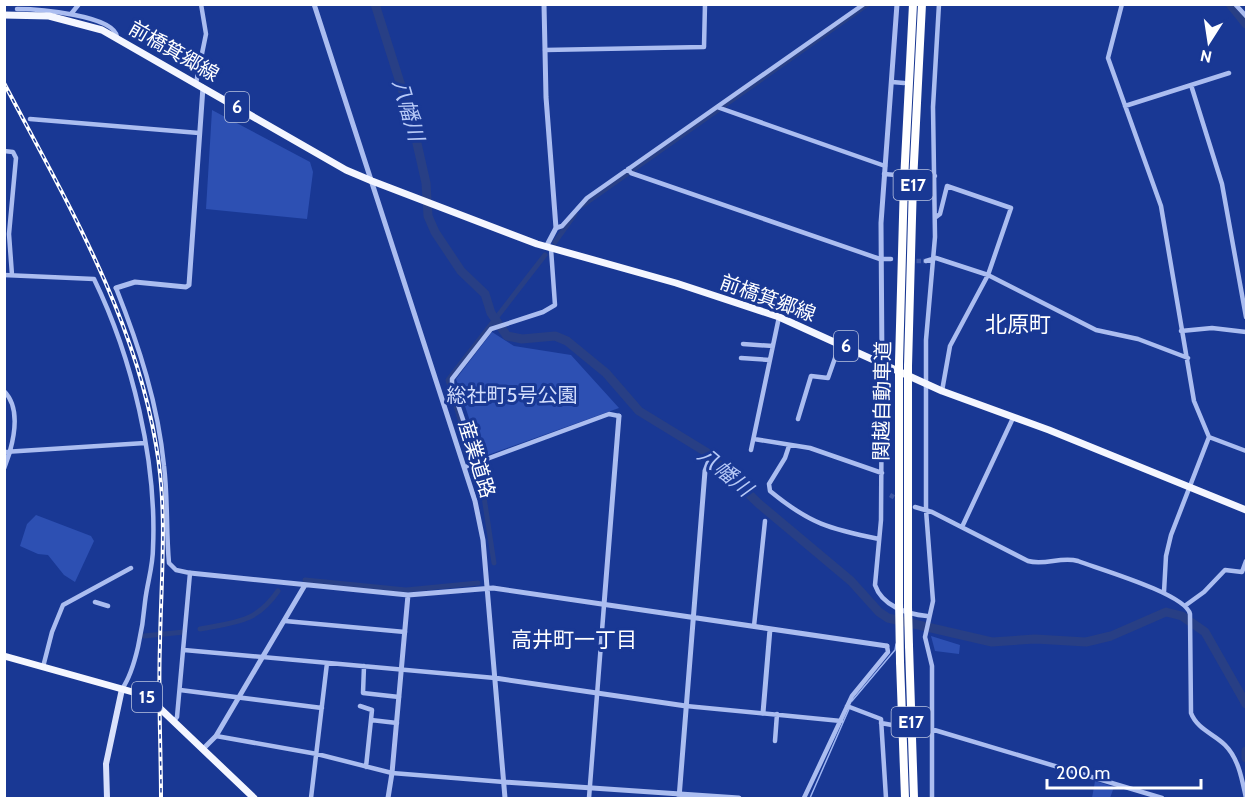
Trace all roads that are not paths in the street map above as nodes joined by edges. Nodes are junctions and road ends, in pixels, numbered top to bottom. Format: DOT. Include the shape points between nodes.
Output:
graph roads {
  1 [pos="79,4"];
  2 [pos="201,4"];
  3 [pos="314,4"];
  4 [pos="544,4"];
  5 [pos="705,4"];
  6 [pos="864,4"];
  7 [pos="897,4"];
  8 [pos="913,4"];
  9 [pos="922,4"];
  10 [pos="939,4"];
  11 [pos="1122,4"];
  12 [pos="1235,4"];
  13 [pos="49,8"];
  14 [pos="17,9"];
  15 [pos="71,14"];
  16 [pos="4,15"];
  17 [pos="1246,16"];
  18 [pos="117,37"];
  19 [pos="545,50"];
  20 [pos="1229,73"];
  21 [pos="892,82"];
  22 [pos="196,83"];
  23 [pos="904,83"];
  24 [pos="924,84"];
  25 [pos="933,84"];
  26 [pos="1191,85"];
  27 [pos="203,87"];
  28 [pos="1125,106"];
  29 [pos="717,107"];
  30 [pos="30,119"];
  31 [pos="199,133"];
  32 [pos="4,151"];
  33 [pos="885,166"];
  34 [pos="628,169"];
  35 [pos="884,174"];
  36 [pos="896,175"];
  37 [pos="925,176"];
  38 [pos="935,176"];
  39 [pos="372,182"];
  40 [pos="936,217"];
  41 [pos="556,228"];
  42 [pos="549,248"];
  43 [pos="880,259"];
  44 [pos="891,260"];
  45 [pos="933,260"];
  46 [pos="926,261"];
  47 [pos="4,275"];
  48 [pos="12,275"];
  49 [pos="988,275"];
  50 [pos="116,288"];
  51 [pos="779,317"];
  52 [pos="1246,317"];
  53 [pos="1181,331"];
  54 [pos="1246,332"];
  55 [pos="743,344"];
  56 [pos="840,344"];
  57 [pos="773,346"];
  58 [pos="741,357"];
  59 [pos="1188,358"];
  60 [pos="770,360"];
  61 [pos="882,364"];
  62 [pos="927,385"];
  63 [pos="4,391"];
  64 [pos="942,391"];
  65 [pos="619,416"];
  66 [pos="1013,418"];
  67 [pos="798,419"];
  68 [pos="1209,437"];
  69 [pos="754,439"];
  70 [pos="145,443"];
  71 [pos="789,446"];
  72 [pos="751,450"];
  73 [pos="1246,451"];
  74 [pos="7,452"];
  75 [pos="477,461"];
  76 [pos="708,463"];
  77 [pos="465,467"];
  78 [pos="4,468"];
  79 [pos="882,473"];
  80 [pos="1190,487"];
  81 [pos="882,494"];
  82 [pos="890,495"];
  83 [pos="915,507"];
  84 [pos="926,510"];
  85 [pos="1246,510"];
  86 [pos="765,521"];
  87 [pos="962,527"];
  88 [pos="879,539"];
  89 [pos="1246,561"];
  90 [pos="131,568"];
  91 [pos="190,573"];
  92 [pos="305,585"];
  93 [pos="487,588"];
  94 [pos="1164,592"];
  95 [pos="408,595"];
  96 [pos="95,602"];
  97 [pos="604,604"];
  98 [pos="1186,605"];
  99 [pos="108,606"];
  100 [pos="693,618"];
  101 [pos="927,618"];
  102 [pos="285,621"];
  103 [pos="754,626"];
  104 [pos="770,629"];
  105 [pos="405,632"];
  106 [pos="887,646"];
  107 [pos="184,650"];
  108 [pos="4,656"];
  109 [pos="264,657"];
  110 [pos="327,663"];
  111 [pos="364,666"];
  112 [pos="43,667"];
  113 [pos="402,669"];
  114 [pos="495,678"];
  115 [pos="122,689"];
  116 [pos="180,690"];
  117 [pos="597,693"];
  118 [pos="240,696"];
  119 [pos="399,697"];
  120 [pos="360,706"];
  121 [pos="686,706"];
  122 [pos="847,706"];
  123 [pos="322,708"];
  124 [pos="763,713"];
  125 [pos="777,714"];
  126 [pos="371,720"];
  127 [pos="174,721"];
  128 [pos="841,722"];
  129 [pos="397,723"];
  130 [pos="882,723"];
  131 [pos="892,725"];
  132 [pos="922,729"];
  133 [pos="931,729"];
  134 [pos="216,736"];
  135 [pos="775,741"];
  136 [pos="203,749"];
  137 [pos="317,754"];
  138 [pos="366,767"];
  139 [pos="392,773"];
  140 [pos="504,782"];
  141 [pos="590,787"];
  142 [pos="680,796"];
  143 [pos="106,798"];
  144 [pos="255,798"];
  145 [pos="311,798"];
  146 [pos="387,798"];
  147 [pos="505,798"];
  148 [pos="589,798"];
  149 [pos="739,798"];
  150 [pos="804,798"];
  151 [pos="886,798"];
  152 [pos="905,798"];
  153 [pos="914,798"];
  154 [pos="932,798"];
  155 [pos="1162,798"];
  156 [pos="1246,798"];
  1 -- 15 [label="street"];
  2 -- 22 [label="street" via="206,33"];
  3 -- 39 [label="street, 産業道路"];
  4 -- 19 [label="street"];
  5 -- 19 [label="street" via="704,47"];
  6 -- 29 [label="street"];
  7 -- 21 [label="street"];
  8 -- 152 [label="highway, 関越自動車道 / E17, bridge" via="898,378"];
  9 -- 153 [label="highway, 関越自動車道 / E17, bridge" via="908,366 908,607"];
  10 -- 25 [label="street"];
  11 -- 28 [label="street" via="1108,58"];
  12 -- 17 [label="street"];
  13 -- 14 [label="street"];
  13 -- 15 [label="street"];
  15 -- 18 [label="street" via="108,26 117,32"];
  16 -- 18 [label="main road, 前橋箕郷線 / 6" via="72,20"];
  18 -- 22 [label="main road, 前橋箕郷線 / 6"];
  19 -- 41 [label="street"];
  20 -- 26 [label="street"];
  21 -- 23 [label="street"];
  21 -- 33 [label="street"];
  22 -- 27 [label="main road, 前橋箕郷線 / 6"];
  24 -- 25 [label="street"];
  25 -- 38 [label="street"];
  26 -- 28 [label="street"];
  26 -- 52 [label="street" via="1222,184"];
  27 -- 31 [label="street"];
  27 -- 39 [label="main road, 前橋箕郷線 / 6"];
  28 -- 53 [label="street" via="1161,206"];
  29 -- 33 [label="street"];
  29 -- 34 [label="street"];
  30 -- 31 [label="street"];
  31 -- 50 [label="street" via="189,285 135,282"];
  32 -- 48 [label="street" via="13,152 16,158 9,234"];
  33 -- 35 [label="street"];
  34 -- 41 [label="street" via="582,201"];
  34 -- 43 [label="street"];
  35 -- 36 [label="street"];
  35 -- 43 [label="street"];
  37 -- 38 [label="street"];
  38 -- 40 [label="street"];
  39 -- 42 [label="main road, 前橋箕郷線 / 6"];
  39 -- 77 [label="street, 産業道路"];
  40 -- 45 [label="street"];
  40 -- 49 [label="street" via="947,186 1011,208"];
  41 -- 42 [label="street"];
  42 -- 51 [label="main road, 前橋箕郷線 / 6" via="668,280"];
  42 -- 75 [label="street" via="555,305 494,328 452,382"];
  43 -- 44 [label="street"];
  43 -- 61 [label="street"];
  45 -- 46 [label="street"];
  45 -- 49 [label="street"];
  45 -- 62 [label="street" via="926,334"];
  47 -- 48 [label="street"];
  48 -- 70 [label="street" via="94,279 126,358"];
  49 -- 59 [label="street" via="1096,330 1138,339"];
  49 -- 64 [label="street" via="950,346"];
  50 -- 91 [label="street" via="157,418 165,477 169,563 176,570"];
  51 -- 56 [label="main road, 前橋箕郷線 / 6"];
  51 -- 57 [label="street"];
  53 -- 54 [label="street" via="1212,328"];
  53 -- 59 [label="street"];
  55 -- 57 [label="street"];
  56 -- 61 [label="main road, 前橋箕郷線 / 6"];
  56 -- 67 [label="street" via="828,378 811,376"];
  57 -- 60 [label="street"];
  58 -- 60 [label="street"];
  59 -- 68 [label="street" via="1194,401"];
  60 -- 69 [label="street"];
  61 -- 62 [label="main road, 前橋箕郷線 / 6"];
  61 -- 79 [label="street"];
  62 -- 64 [label="main road, 前橋箕郷線 / 6"];
  62 -- 84 [label="street"];
  63 -- 74 [label="street" via="14,417"];
  64 -- 66 [label="main road, 前橋箕郷線 / 6"];
  65 -- 75 [label="street" via="609,414"];
  65 -- 97 [label="street"];
  66 -- 80 [label="main road, 前橋箕郷線 / 6"];
  66 -- 87 [label="street"];
  68 -- 73 [label="street"];
  68 -- 80 [label="street"];
  69 -- 71 [label="street"];
  69 -- 72 [label="street"];
  70 -- 74 [label="street"];
  70 -- 115 [label="street" via="153,516 152,576 138,643"];
  71 -- 79 [label="street" via="814,449"];
  71 -- 88 [label="street" via="769,484 770,491 807,519 839,532"];
  74 -- 78 [label="street"];
  75 -- 77 [label="street"];
  76 -- 100 [label="street"];
  77 -- 93 [label="street, 産業道路" via="483,540"];
  79 -- 81 [label="street"];
  80 -- 85 [label="main road, 前橋箕郷線 / 6"];
  80 -- 94 [label="street" via="1171,535"];
  81 -- 82 [label="street"];
  81 -- 88 [label="street"];
  83 -- 84 [label="street"];
  84 -- 87 [label="street"];
  84 -- 101 [label="street" via="933,601"];
  86 -- 103 [label="street"];
  87 -- 94 [label="street" via="1031,562 1073,560"];
  88 -- 101 [label="street" via="876,589 902,611"];
  89 -- 98 [label="street" via="1242,573 1225,570"];
  90 -- 112 [label="street" via="63,605"];
  91 -- 92 [label="street"];
  91 -- 107 [label="street"];
  92 -- 95 [label="street"];
  92 -- 102 [label="street"];
  93 -- 95 [label="street"];
  93 -- 97 [label="street"];
  93 -- 114 [label="street, 産業道路"];
  94 -- 98 [label="street"];
  95 -- 105 [label="street"];
  96 -- 99 [label="street"];
  97 -- 100 [label="street"];
  97 -- 117 [label="street"];
  98 -- 156 [label="street" via="1190,614 1191,713 1236,760"];
  100 -- 103 [label="street"];
  100 -- 121 [label="street"];
  101 -- 133 [label="street" via="925,630 932,666"];
  102 -- 105 [label="street"];
  102 -- 109 [label="street"];
  103 -- 104 [label="street"];
  104 -- 106 [label="street"];
  104 -- 124 [label="street"];
  105 -- 113 [label="street"];
  106 -- 122 [label="street" via="888,652"];
  107 -- 109 [label="street"];
  107 -- 116 [label="street"];
  108 -- 112 [label="main road, 15"];
  109 -- 110 [label="street"];
  109 -- 118 [label="street"];
  110 -- 111 [label="street"];
  110 -- 123 [label="street"];
  111 -- 113 [label="street"];
  111 -- 119 [label="street" via="363,693"];
  112 -- 115 [label="main road, 15"];
  113 -- 114 [label="street"];
  113 -- 119 [label="street"];
  114 -- 117 [label="street"];
  114 -- 140 [label="street, 産業道路"];
  115 -- 127 [label="main road, 15" via="147,696"];
  115 -- 143 [label="main road" via="106,764"];
  116 -- 118 [label="street"];
  116 -- 127 [label="street"];
  117 -- 121 [label="street"];
  117 -- 141 [label="street"];
  118 -- 123 [label="street"];
  118 -- 134 [label="street"];
  119 -- 129 [label="street"];
  120 -- 126 [label="street" via="372,709"];
  121 -- 124 [label="street"];
  121 -- 142 [label="street"];
  122 -- 128 [label="street"];
  122 -- 130 [label="street" via="878,716"];
  123 -- 137 [label="street"];
  124 -- 125 [label="street"];
  125 -- 128 [label="street"];
  125 -- 135 [label="street"];
  126 -- 129 [label="street"];
  126 -- 138 [label="street"];
  127 -- 136 [label="main road, 15"];
  128 -- 150 [label="street"];
  129 -- 139 [label="street"];
  130 -- 131 [label="street"];
  130 -- 151 [label="street"];
  132 -- 133 [label="street"];
  133 -- 154 [label="street"];
  133 -- 155 [label="street"];
  134 -- 136 [label="street"];
  134 -- 137 [label="street"];
  136 -- 144 [label="main road, 15"];
  137 -- 138 [label="street"];
  137 -- 145 [label="street"];
  138 -- 139 [label="street"];
  139 -- 140 [label="street"];
  139 -- 146 [label="street"];
  140 -- 141 [label="street"];
  140 -- 147 [label="street, 産業道路"];
  141 -- 142 [label="street"];
  141 -- 148 [label="street"];
  142 -- 149 [label="street"];
}
